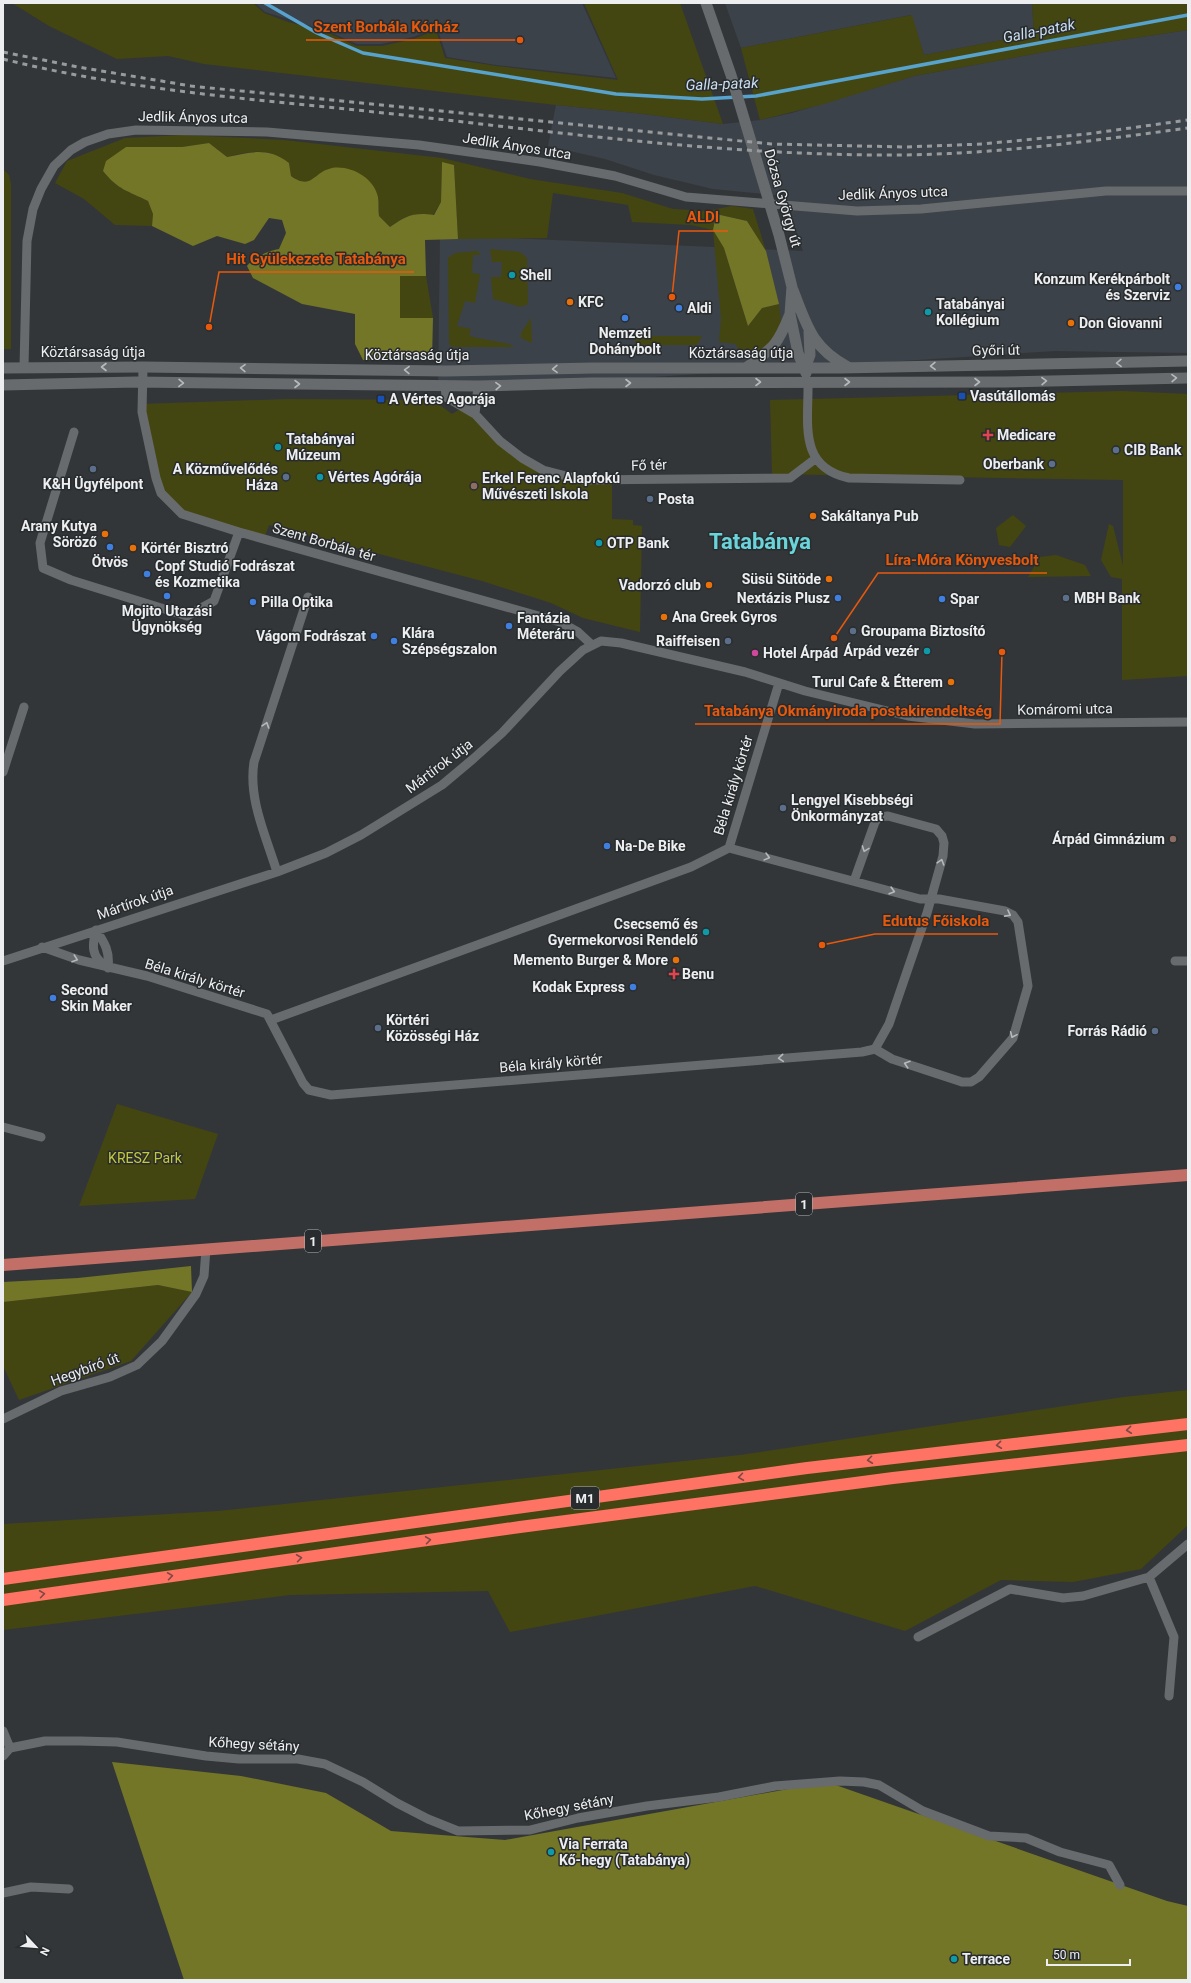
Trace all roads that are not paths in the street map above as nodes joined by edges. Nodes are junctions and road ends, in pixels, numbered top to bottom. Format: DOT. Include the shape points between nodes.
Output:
graph roads {
  1 [pos="706,3"];
  2 [pos="1188,191"];
  3 [pos="792,287"];
  4 [pos="790,314"];
  5 [pos="809,332"];
  6 [pos="1188,362"];
  7 [pos="24,367"];
  8 [pos="143,367"];
  9 [pos="748,367"];
  10 [pos="3,368"];
  11 [pos="805,368"];
  12 [pos="849,368"];
  13 [pos="1188,378"];
  14 [pos="808,381"];
  15 [pos="142,382"];
  16 [pos="24,384"];
  17 [pos="3,385"];
  18 [pos="445,385"];
  19 [pos="478,386"];
  20 [pos="475,414"];
  21 [pos="74,432"];
  22 [pos="815,459"];
  23 [pos="960,480"];
  24 [pos="238,532"];
  25 [pos="308,597"];
  26 [pos="592,644"];
  27 [pos="779,683"];
  28 [pos="24,707"];
  29 [pos="1188,722"];
  30 [pos="3,772"];
  31 [pos="729,848"];
  32 [pos="277,872"];
  33 [pos="854,880"];
  34 [pos="929,899"];
  35 [pos="96,930"];
  36 [pos="42,947"];
  37 [pos="3,961"];
  38 [pos="1175,961"];
  39 [pos="1188,961"];
  40 [pos="108,968"];
  41 [pos="271,1020"];
  42 [pos="875,1049"];
  43 [pos="3,1127"];
  44 [pos="41,1137"];
  45 [pos="1188,1174"];
  46 [pos="206,1250"];
  47 [pos="3,1265"];
  48 [pos="3,1419"];
  49 [pos="1188,1424"];
  50 [pos="1188,1445"];
  51 [pos="1188,1544"];
  52 [pos="1149,1577"];
  53 [pos="3,1578"];
  54 [pos="3,1600"];
  55 [pos="918,1638"];
  56 [pos="1169,1696"];
  57 [pos="3,1731"];
  58 [pos="10,1748"];
  59 [pos="3,1756"];
  60 [pos="1120,1885"];
  61 [pos="69,1889"];
  62 [pos="3,1893"];
  1 -- 3 [label="street, Dózsa György út" via="731,75"];
  2 -- 7 [label="street, Jedlik Ányos utca" via="1106,191 921,209 857,212 686,197 615,176 540,162 419,145 267,132 136,130 102,136 71,150 54,166 41,189 33,209 27,241"];
  3 -- 4 [label="street, Dózsa György út"];
  3 -- 5 [label="street"];
  4 -- 9 [label="street" via="780,338 770,352"];
  4 -- 11 [label="street, Dózsa György út" via="798,353"];
  5 -- 11 [label="street" via="810,354"];
  5 -- 12 [label="street" via="825,353"];
  6 -- 12 [label="street, Győri út, one-way"];
  8 -- 7 [label="street, Köztársaság útja, one-way"];
  7 -- 10 [label="street, Köztársaság útja"];
  7 -- 16 [label="street"];
  9 -- 8 [label="street, Köztársaság útja, one-way" via="446,371"];
  8 -- 15 [label="street, Szent Borbála tér"];
  9 -- 11 [label="street, Köztársaság útja"];
  11 -- 12 [label="street, Győri út"];
  11 -- 14 [label="street, Köztársaság útja"];
  14 -- 13 [label="street, one-way" via="1005,382"];
  19 -- 14 [label="street, Köztársaság útja, one-way"];
  14 -- 22 [label="street" via="809,444"];
  15 -- 16 [label="street, Köztársaság útja"];
  15 -- 18 [label="street, Köztársaság útja, one-way"];
  15 -- 24 [label="street, Szent Borbála tér" via="142,412 161,493 182,514"];
  16 -- 17 [label="street, Köztársaság útja"];
  18 -- 19 [label="street, Köztársaság útja"];
  18 -- 20 [label="street, Fő tér" via="446,397"];
  19 -- 20 [label="street"];
  20 -- 22 [label="street, Fő tér" via="500,441 522,458 544,470 582,480 790,478"];
  21 -- 24 [label="street" via="40,543 43,568 71,580 187,616 214,601"];
  22 -- 23 [label="street" via="825,470 849,478"];
  24 -- 26 [label="street, Szent Borbála tér" via="560,622"];
  32 -- 25 [label="street, one-way" via="253,794 252,778 254,762"];
  26 -- 27 [label="street, Komáromi utca" via="601,641 621,643 745,672"];
  26 -- 32 [label="street, Mártírok útja" via="560,671 502,733 442,785 361,835 326,853"];
  27 -- 29 [label="street, Komáromi utca" via="908,716 975,724"];
  27 -- 31 [label="street, Béla király körtér"];
  28 -- 30 [label="street"];
  31 -- 33 [label="street, Béla király körtér, one-way"];
  31 -- 41 [label="street, Béla király körtér" via="691,867"];
  32 -- 35 [label="street, Mártírok útja"];
  33 -- 34 [label="street, Béla király körtér, one-way" via="920,899"];
  34 -- 33 [label="street, one-way" via="943,856 944,843 941,833 936,829 888,816 879,817 875,822"];
  34 -- 42 [label="street" via="889,1024"];
  34 -- 42 [label="street, Béla király körtér, one-way" via="1005,911 1013,915 1018,922 1028,986 1012,1038 979,1077 971,1082 962,1082 899,1061"];
  35 -- 36 [label="street, Mártírok útja"];
  35 -- 40 [label="street" via="106,945"];
  35 -- 40 [label="street" via="92,945 98,960"];
  36 -- 37 [label="street, Mártírok útja"];
  36 -- 40 [label="street, Béla király körtér, one-way"];
  38 -- 39 [label="street"];
  40 -- 41 [label="street, Béla király körtér" via="147,976 267,1014"];
  42 -- 41 [label="street, Béla király körtér, one-way" via="330,1095 309,1090 303,1083"];
  43 -- 44 [label="street"];
  45 -- 46 [label="main road, 1"];
  46 -- 47 [label="main road, 1"];
  46 -- 48 [label="street, Hegybíró út" via="204,1276 196,1294 162,1341 137,1365 110,1377 61,1391"];
  49 -- 53 [label="highway, M1, one-way" via="807,1468"];
  54 -- 50 [label="highway, M1, one-way" via="528,1526 893,1478"];
  51 -- 52 [label="street"];
  52 -- 55 [label="street" via="1083,1596 1063,1598 1010,1589"];
  52 -- 56 [label="street" via="1174,1637"];
  57 -- 58 [label="street"];
  58 -- 59 [label="street"];
  58 -- 60 [label="street, Kőhegy sétány" via="45,1742 102,1741 239,1759 298,1759 332,1767 428,1819 458,1831 530,1830 624,1810 740,1794 775,1786 840,1781 864,1782 879,1785 923,1811 989,1836 1026,1838 1060,1852 1108,1865"];
  61 -- 62 [label="street" via="31,1887"];
}
